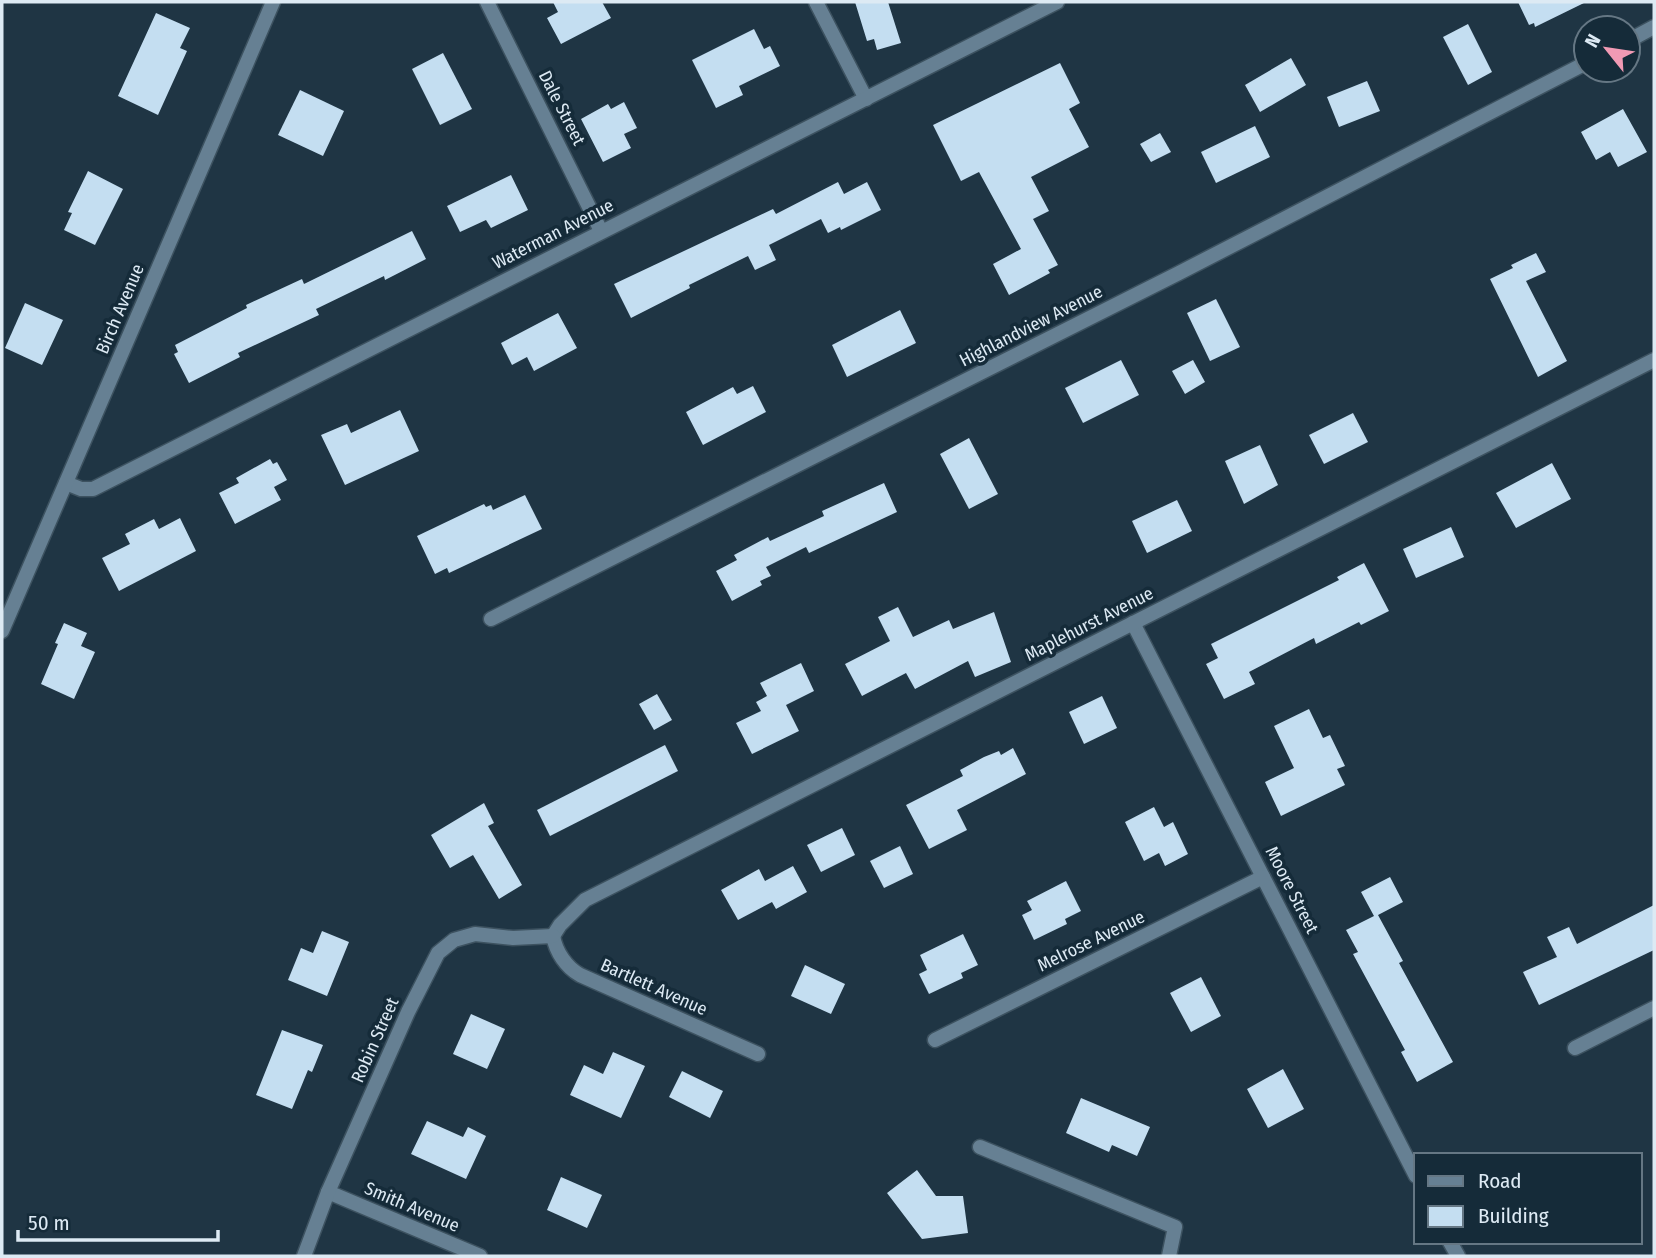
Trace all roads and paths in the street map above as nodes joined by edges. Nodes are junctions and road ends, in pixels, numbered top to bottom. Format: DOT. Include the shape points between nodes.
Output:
graph roads {
  1 [pos="273,2"];
  2 [pos="487,2"];
  3 [pos="816,2"];
  4 [pos="1057,2"];
  5 [pos="1572,69"];
  6 [pos="866,99"];
  7 [pos="601,231"];
  8 [pos="1654,360"];
  9 [pos="66,483"];
  10 [pos="491,619"];
  11 [pos="1133,624"];
  12 [pos="2,631"];
  13 [pos="1263,877"];
  14 [pos="553,936"];
  15 [pos="1654,1008"];
  16 [pos="936,1040"];
  17 [pos="1575,1048"];
  18 [pos="758,1054"];
  19 [pos="980,1147"];
  20 [pos="1414,1172"];
  21 [pos="328,1192"];
  22 [pos="304,1256"];
  23 [pos="480,1256"];
  24 [pos="1169,1256"];
  1 -- 9 [label="street, Birch Avenue"];
  2 -- 7 [label="street, Dale Street"];
  3 -- 6 [label="street"];
  4 -- 6 [label="street, Waterman Avenue"];
  5 -- 10 [label="street, Highlandview Avenue"];
  6 -- 7 [label="street, Waterman Avenue"];
  7 -- 9 [label="street, Waterman Avenue" via="93,489"];
  8 -- 11 [label="street, Maplehurst Avenue"];
  9 -- 12 [label="street, Birch Avenue"];
  11 -- 13 [label="street, Moore Street"];
  11 -- 14 [label="street, Maplehurst Avenue" via="584,900"];
  13 -- 16 [label="street, Melrose Avenue"];
  13 -- 20 [label="street, Moore Street"];
  14 -- 18 [label="street, Bartlett Avenue" via="562,958 580,975"];
  14 -- 21 [label="street, Robin Street" via="475,934 446,945 408,1012"];
  15 -- 17 [label="street"];
  19 -- 24 [label="street" via="1175,1227"];
  21 -- 22 [label="street, Robin Street"];
  21 -- 23 [label="street, Smith Avenue"];
}
